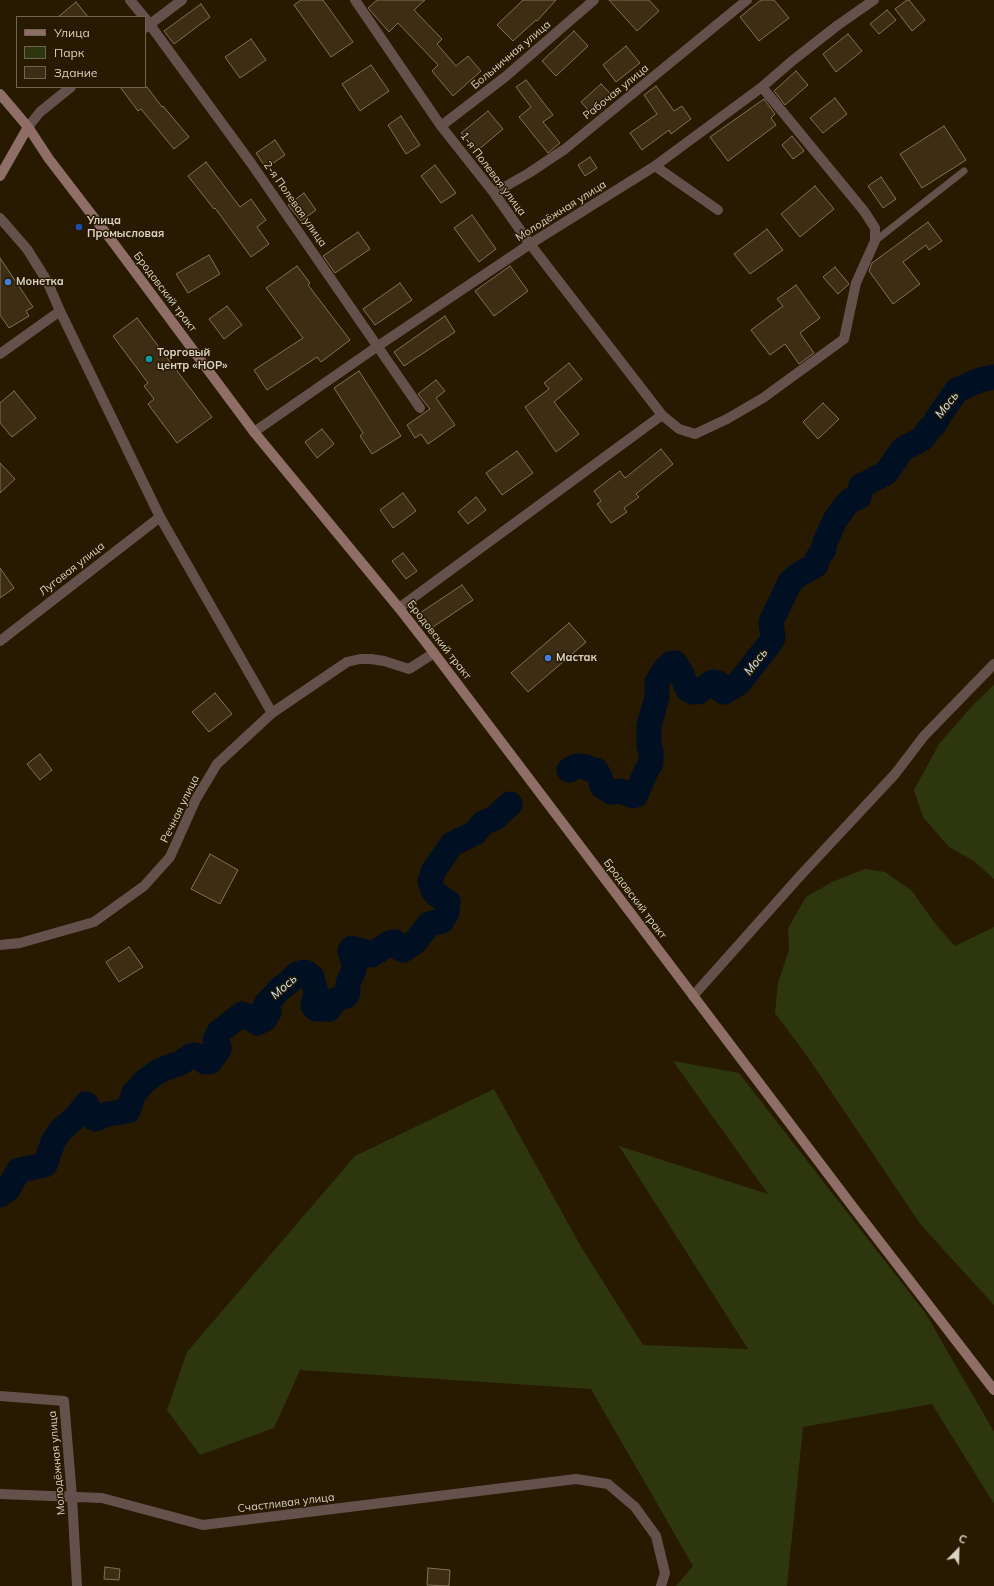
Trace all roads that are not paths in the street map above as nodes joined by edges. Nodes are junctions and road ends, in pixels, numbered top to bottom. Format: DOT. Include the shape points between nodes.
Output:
graph roads {
  1 [pos="130,0"];
  2 [pos="182,0"];
  3 [pos="355,0"];
  4 [pos="594,0"];
  5 [pos="747,0"];
  6 [pos="874,0"];
  7 [pos="142,16"];
  8 [pos="146,22"];
  9 [pos="762,87"];
  10 [pos="70,88"];
  11 [pos="0,94"];
  12 [pos="441,126"];
  13 [pos="28,127"];
  14 [pos="655,166"];
  15 [pos="964,171"];
  16 [pos="0,176"];
  17 [pos="494,193"];
  18 [pos="718,210"];
  19 [pos="0,218"];
  20 [pos="875,241"];
  21 [pos="530,244"];
  22 [pos="60,311"];
  23 [pos="378,346"];
  24 [pos="0,354"];
  25 [pos="420,408"];
  26 [pos="662,415"];
  27 [pos="254,432"];
  28 [pos="160,517"];
  29 [pos="399,608"];
  30 [pos="0,640"];
  31 [pos="434,653"];
  32 [pos="994,664"];
  33 [pos="272,714"];
  34 [pos="0,945"];
  35 [pos="694,996"];
  36 [pos="994,1390"];
  37 [pos="0,1396"];
  38 [pos="0,1494"];
  39 [pos="72,1498"];
  40 [pos="77,1586"];
  41 [pos="661,1586"];
  1 -- 7 [label="street, 2-я Полевая улица"];
  2 -- 8 [label="street"];
  3 -- 12 [label="street, 1-я Полевая улица"];
  4 -- 12 [label="street, Больничная улица" via="506,77"];
  5 -- 17 [label="street, Рабочая улица" via="565,149"];
  6 -- 9 [label="street, Молодёжная улица" via="838,25"];
  8 -- 23 [label="street, 2-я Полевая улица" via="251,163"];
  9 -- 14 [label="street, Молодёжная улица"];
  9 -- 20 [label="street" via="864,211 875,228"];
  10 -- 13 [label="street" via="40,112"];
  11 -- 13 [label="main road, Бродовский тракт"];
  12 -- 17 [label="street, 1-я Полевая улица"];
  13 -- 16 [label="main road"];
  13 -- 27 [label="main road, Бродовский тракт" via="49,159"];
  14 -- 18 [label="street"];
  14 -- 21 [label="street, Молодёжная улица"];
  15 -- 20 [label="lane"];
  17 -- 21 [label="street, 1-я Полевая улица"];
  19 -- 22 [label="street" via="27,249 47,281"];
  20 -- 26 [label="street, 1-я Полевая улица" via="856,283 844,339 763,398 695,434 679,428"];
  21 -- 23 [label="street, Молодёжная улица"];
  21 -- 26 [label="street, 1-я Полевая улица"];
  22 -- 24 [label="street"];
  22 -- 28 [label="street"];
  23 -- 25 [label="street, 2-я Полевая улица"];
  23 -- 27 [label="street, Молодёжная улица"];
  26 -- 29 [label="street"];
  27 -- 29 [label="main road, Бродовский тракт"];
  28 -- 30 [label="street, Луговая улица"];
  28 -- 33 [label="street"];
  29 -- 31 [label="main road, Бродовский тракт"];
  31 -- 33 [label="street, Речная улица" via="409,669 371,659 348,662"];
  31 -- 35 [label="main road, Бродовский тракт"];
  32 -- 35 [label="street" via="924,736 895,774"];
  33 -- 34 [label="street, Речная улица" via="217,764 196,799 170,857 144,886 94,922"];
  35 -- 36 [label="main road, Бродовский тракт"];
  37 -- 39 [label="street, Молодёжная улица" via="64,1401"];
  38 -- 39 [label="street, Счастливая улица"];
  39 -- 40 [label="street, Молодёжная улица"];
  39 -- 41 [label="street, Счастливая улица" via="102,1498 203,1525 576,1479 608,1484 636,1507 656,1536 665,1573"];
}
